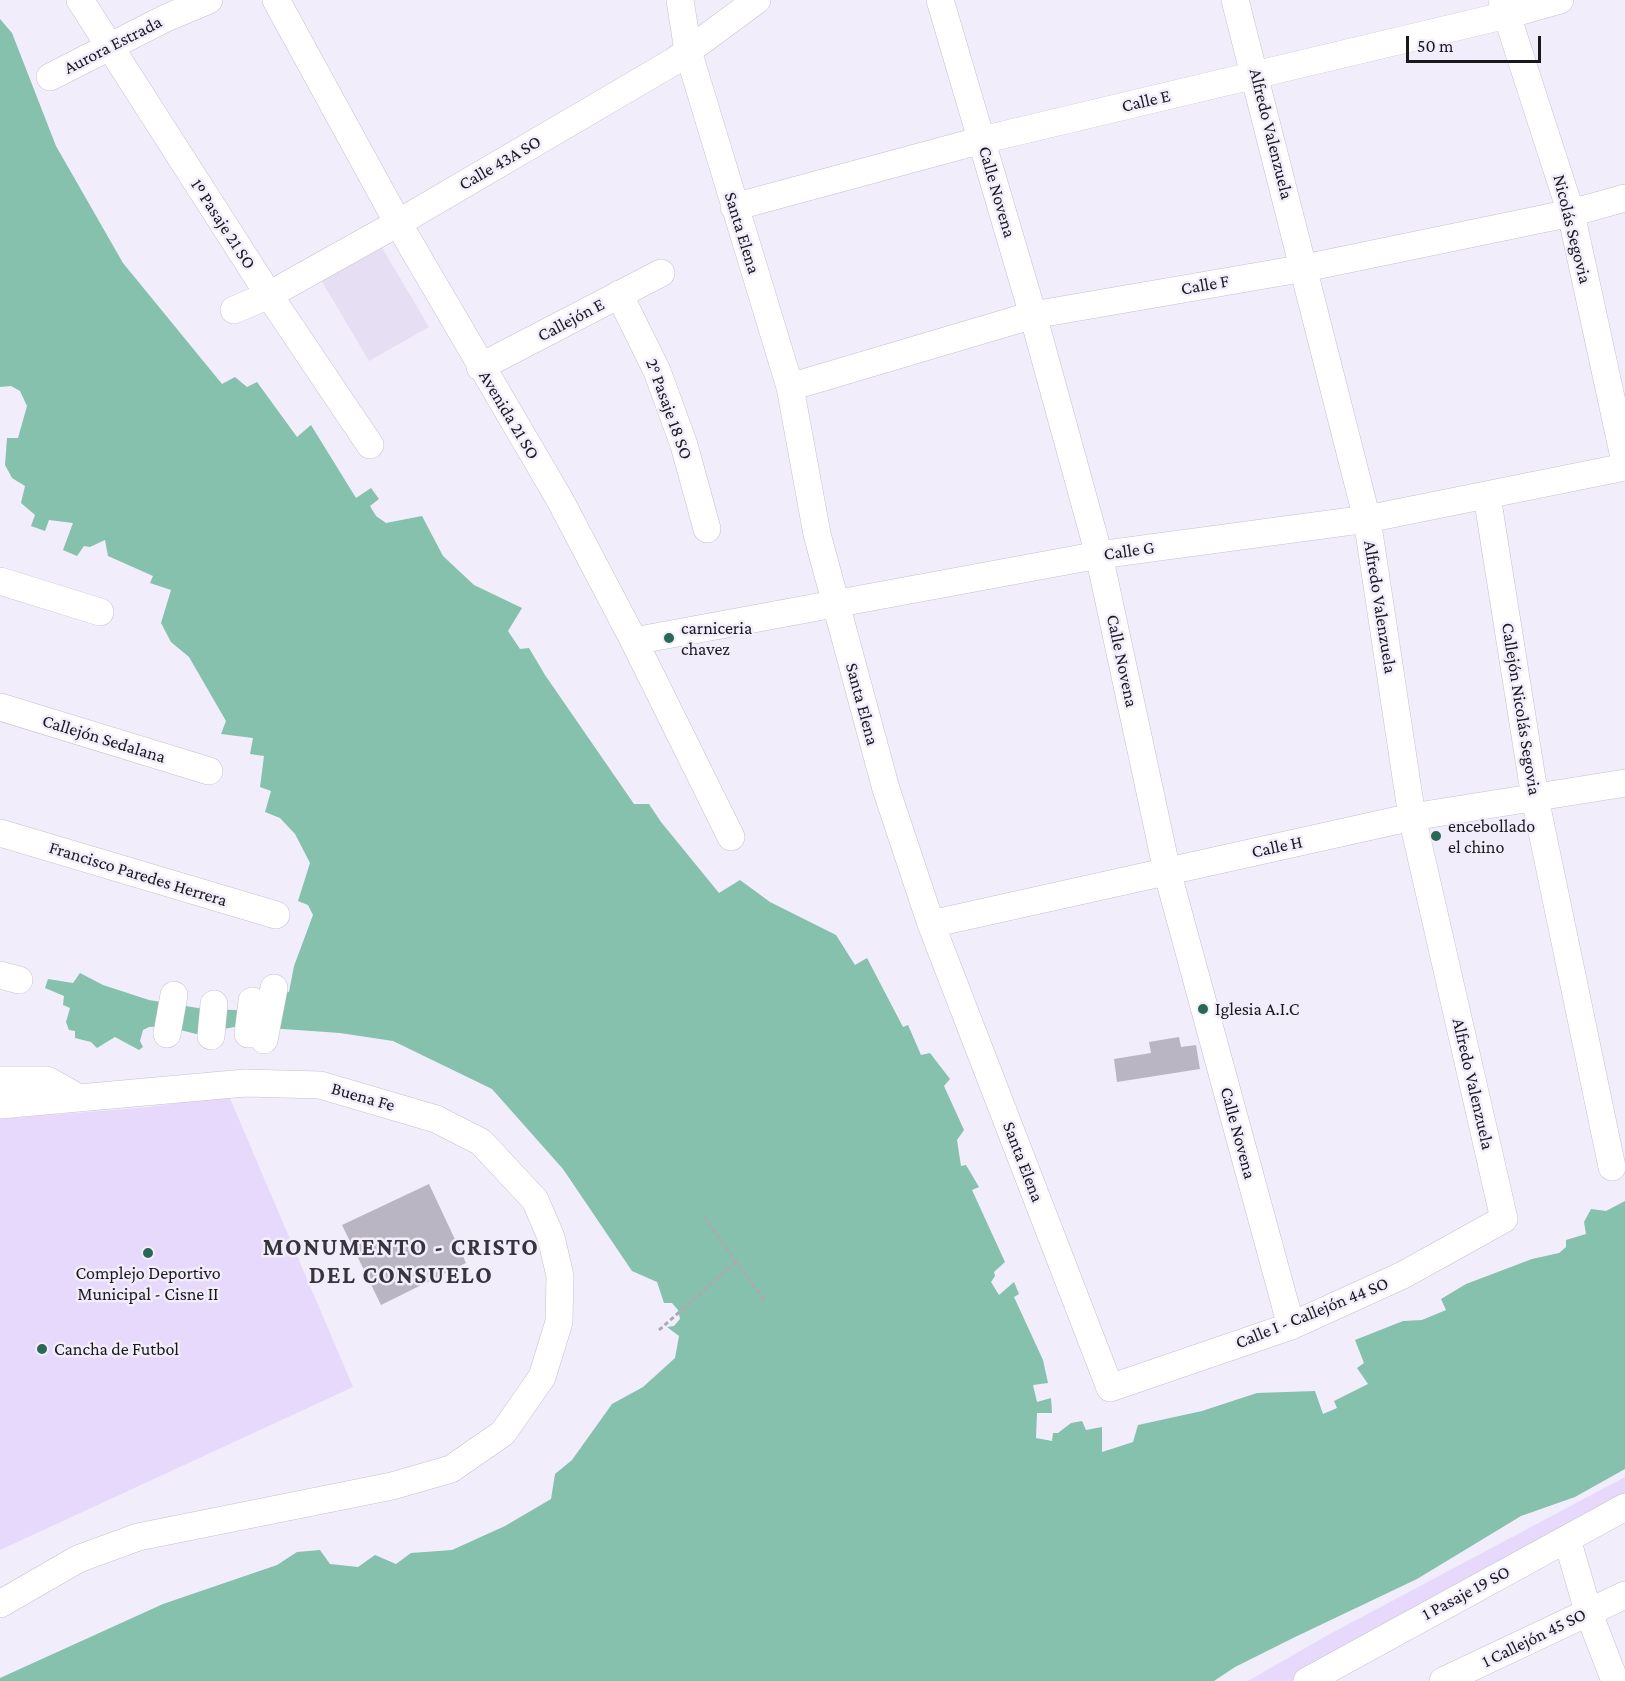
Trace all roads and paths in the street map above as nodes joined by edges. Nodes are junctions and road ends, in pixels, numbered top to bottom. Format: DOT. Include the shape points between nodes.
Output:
graph roads {
  1 [pos="80,0"];
  2 [pos="209,0"];
  3 [pos="276,0"];
  4 [pos="680,0"];
  5 [pos="757,0"];
  6 [pos="940,0"];
  7 [pos="1235,0"];
  8 [pos="1560,0"];
  9 [pos="1505,7"];
  10 [pos="110,47"];
  11 [pos="688,51"];
  12 [pos="1256,75"];
  13 [pos="50,77"];
  14 [pos="982,140"];
  15 [pos="1625,198"];
  16 [pos="734,207"];
  17 [pos="1571,213"];
  18 [pos="398,223"];
  19 [pos="1305,268"];
  20 [pos="661,273"];
  21 [pos="619,294"];
  22 [pos="268,295"];
  23 [pos="234,310"];
  24 [pos="1033,315"];
  25 [pos="480,367"];
  26 [pos="790,387"];
  27 [pos="370,445"];
  28 [pos="1625,462"];
  29 [pos="1625,467"];
  30 [pos="1487,496"];
  31 [pos="1367,519"];
  32 [pos="707,529"];
  33 [pos="1099,555"];
  34 [pos="0,581"];
  35 [pos="835,604"];
  36 [pos="100,612"];
  37 [pos="634,641"];
  38 [pos="0,707"];
  39 [pos="209,771"];
  40 [pos="1625,783"];
  41 [pos="1535,798"];
  42 [pos="1413,817"];
  43 [pos="0,833"];
  44 [pos="731,837"];
  45 [pos="1167,871"];
  46 [pos="276,915"];
  47 [pos="931,924"];
  48 [pos="172,997"];
  49 [pos="242,1000"];
  50 [pos="167,1034"];
  51 [pos="0,1080"];
  52 [pos="79,1098"];
  53 [pos="0,1105"];
  54 [pos="1612,1167"];
  55 [pos="704,1217"];
  56 [pos="1504,1219"];
  57 [pos="736,1262"];
  58 [pos="765,1301"];
  59 [pos="1291,1326"];
  60 [pos="659,1330"];
  61 [pos="1110,1388"];
  62 [pos="1625,1507"];
  63 [pos="1567,1539"];
  64 [pos="1625,1594"];
  65 [pos="0,1604"];
  66 [pos="1588,1611"];
  67 [pos="1307,1681"];
  68 [pos="1443,1681"];
  69 [pos="1615,1681"];
  1 -- 10 [label="street, 1º Pasaje 21 SO"];
  2 -- 10 [label="street, Aurora Estrada"];
  3 -- 18 [label="street, Avenida 21 SO"];
  4 -- 11 [label="street, Santa Elena"];
  5 -- 11 [label="street, Calle 43A SO"];
  6 -- 14 [label="street, Calle Novena"];
  7 -- 12 [label="street, Alfredo Valenzuela"];
  8 -- 9 [label="street, Calle E"];
  9 -- 12 [label="street, Calle E"];
  9 -- 17 [label="street, Nicolás Segovia"];
  10 -- 13 [label="street, Aurora Estrada"];
  10 -- 22 [label="street, 1º Pasaje 21 SO"];
  11 -- 16 [label="street, Santa Elena"];
  11 -- 18 [label="street, Calle 43A SO"];
  12 -- 14 [label="street, Calle E"];
  12 -- 19 [label="street, Alfredo Valenzuela"];
  14 -- 16 [label="street, Calle E"];
  14 -- 24 [label="street, Calle Novena"];
  15 -- 17 [label="street, Calle F"];
  16 -- 26 [label="street, Santa Elena"];
  17 -- 19 [label="street, Calle F"];
  17 -- 28 [label="street, Nicolás Segovia"];
  18 -- 22 [label="street, Calle 43A SO"];
  18 -- 25 [label="street, Avenida 21 SO"];
  19 -- 24 [label="street, Calle F"];
  19 -- 31 [label="street, Alfredo Valenzuela"];
  20 -- 21 [label="street, Callejón E"];
  21 -- 25 [label="street, Callejón E"];
  21 -- 32 [label="street, 2° Pasaje 18 SO" via="660,381 684,445"];
  22 -- 23 [label="street, Calle 43A SO"];
  22 -- 27 [label="street, 1º Pasaje 21 SO"];
  24 -- 26 [label="street, Calle F"];
  24 -- 33 [label="street, Calle Novena"];
  25 -- 37 [label="street, Avenida 21 SO" via="560,500"];
  26 -- 35 [label="street, Santa Elena" via="817,534"];
  29 -- 30 [label="street, Calle G"];
  30 -- 31 [label="street, Calle G"];
  30 -- 41 [label="street, Callejón Nicolás Segovia"];
  31 -- 33 [label="street, Calle G"];
  31 -- 42 [label="street, Alfredo Valenzuela"];
  33 -- 35 [label="street, Calle G"];
  33 -- 45 [label="street, Calle Novena"];
  34 -- 36 [label="street"];
  35 -- 37 [label="street, Calle G"];
  35 -- 47 [label="street, Santa Elena" via="886,789"];
  37 -- 44 [label="street, Avenida 21 SO"];
  38 -- 39 [label="street, Callejón Sedalana"];
  40 -- 41 [label="street, Calle H"];
  41 -- 42 [label="street, Calle H"];
  41 -- 54 [label="street, Callejón Nicolás Segovia"];
  42 -- 45 [label="street, Calle H"];
  42 -- 56 [label="street, Alfredo Valenzuela"];
  43 -- 46 [label="street, Francisco Paredes Herrera"];
  45 -- 47 [label="street, Calle H"];
  45 -- 59 [label="street, Calle Novena"];
  47 -- 61 [label="street, Santa Elena"];
  48 -- 50 [label="street"];
  49 -- 49 [label="street" via="237,1036"];
  51 -- 52 [label="street" via="47,1080"];
  52 -- 53 [label="street, Buena Fe"];
  52 -- 65 [label="street, Buena Fe" via="245,1083 320,1085 436,1119 481,1142 535,1200 551,1237 560,1276 559,1322 542,1377 503,1433 451,1468 392,1486 138,1537 78,1559"];
  55 -- 57 [label="path"];
  56 -- 59 [label="street, Calle I - Callejón 44 SO" via="1404,1275"];
  57 -- 58 [label="path"];
  57 -- 60 [label="path"];
  59 -- 61 [label="street, Calle I - Callejón 44 SO"];
  62 -- 63 [label="street, 1 Pasaje 19 SO"];
  63 -- 66 [label="street"];
  63 -- 67 [label="street, 1 Pasaje 19 SO"];
  64 -- 66 [label="street, 1 Callejón 45 SO"];
  66 -- 68 [label="street, 1 Callejón 45 SO"];
  66 -- 69 [label="street"];
}
